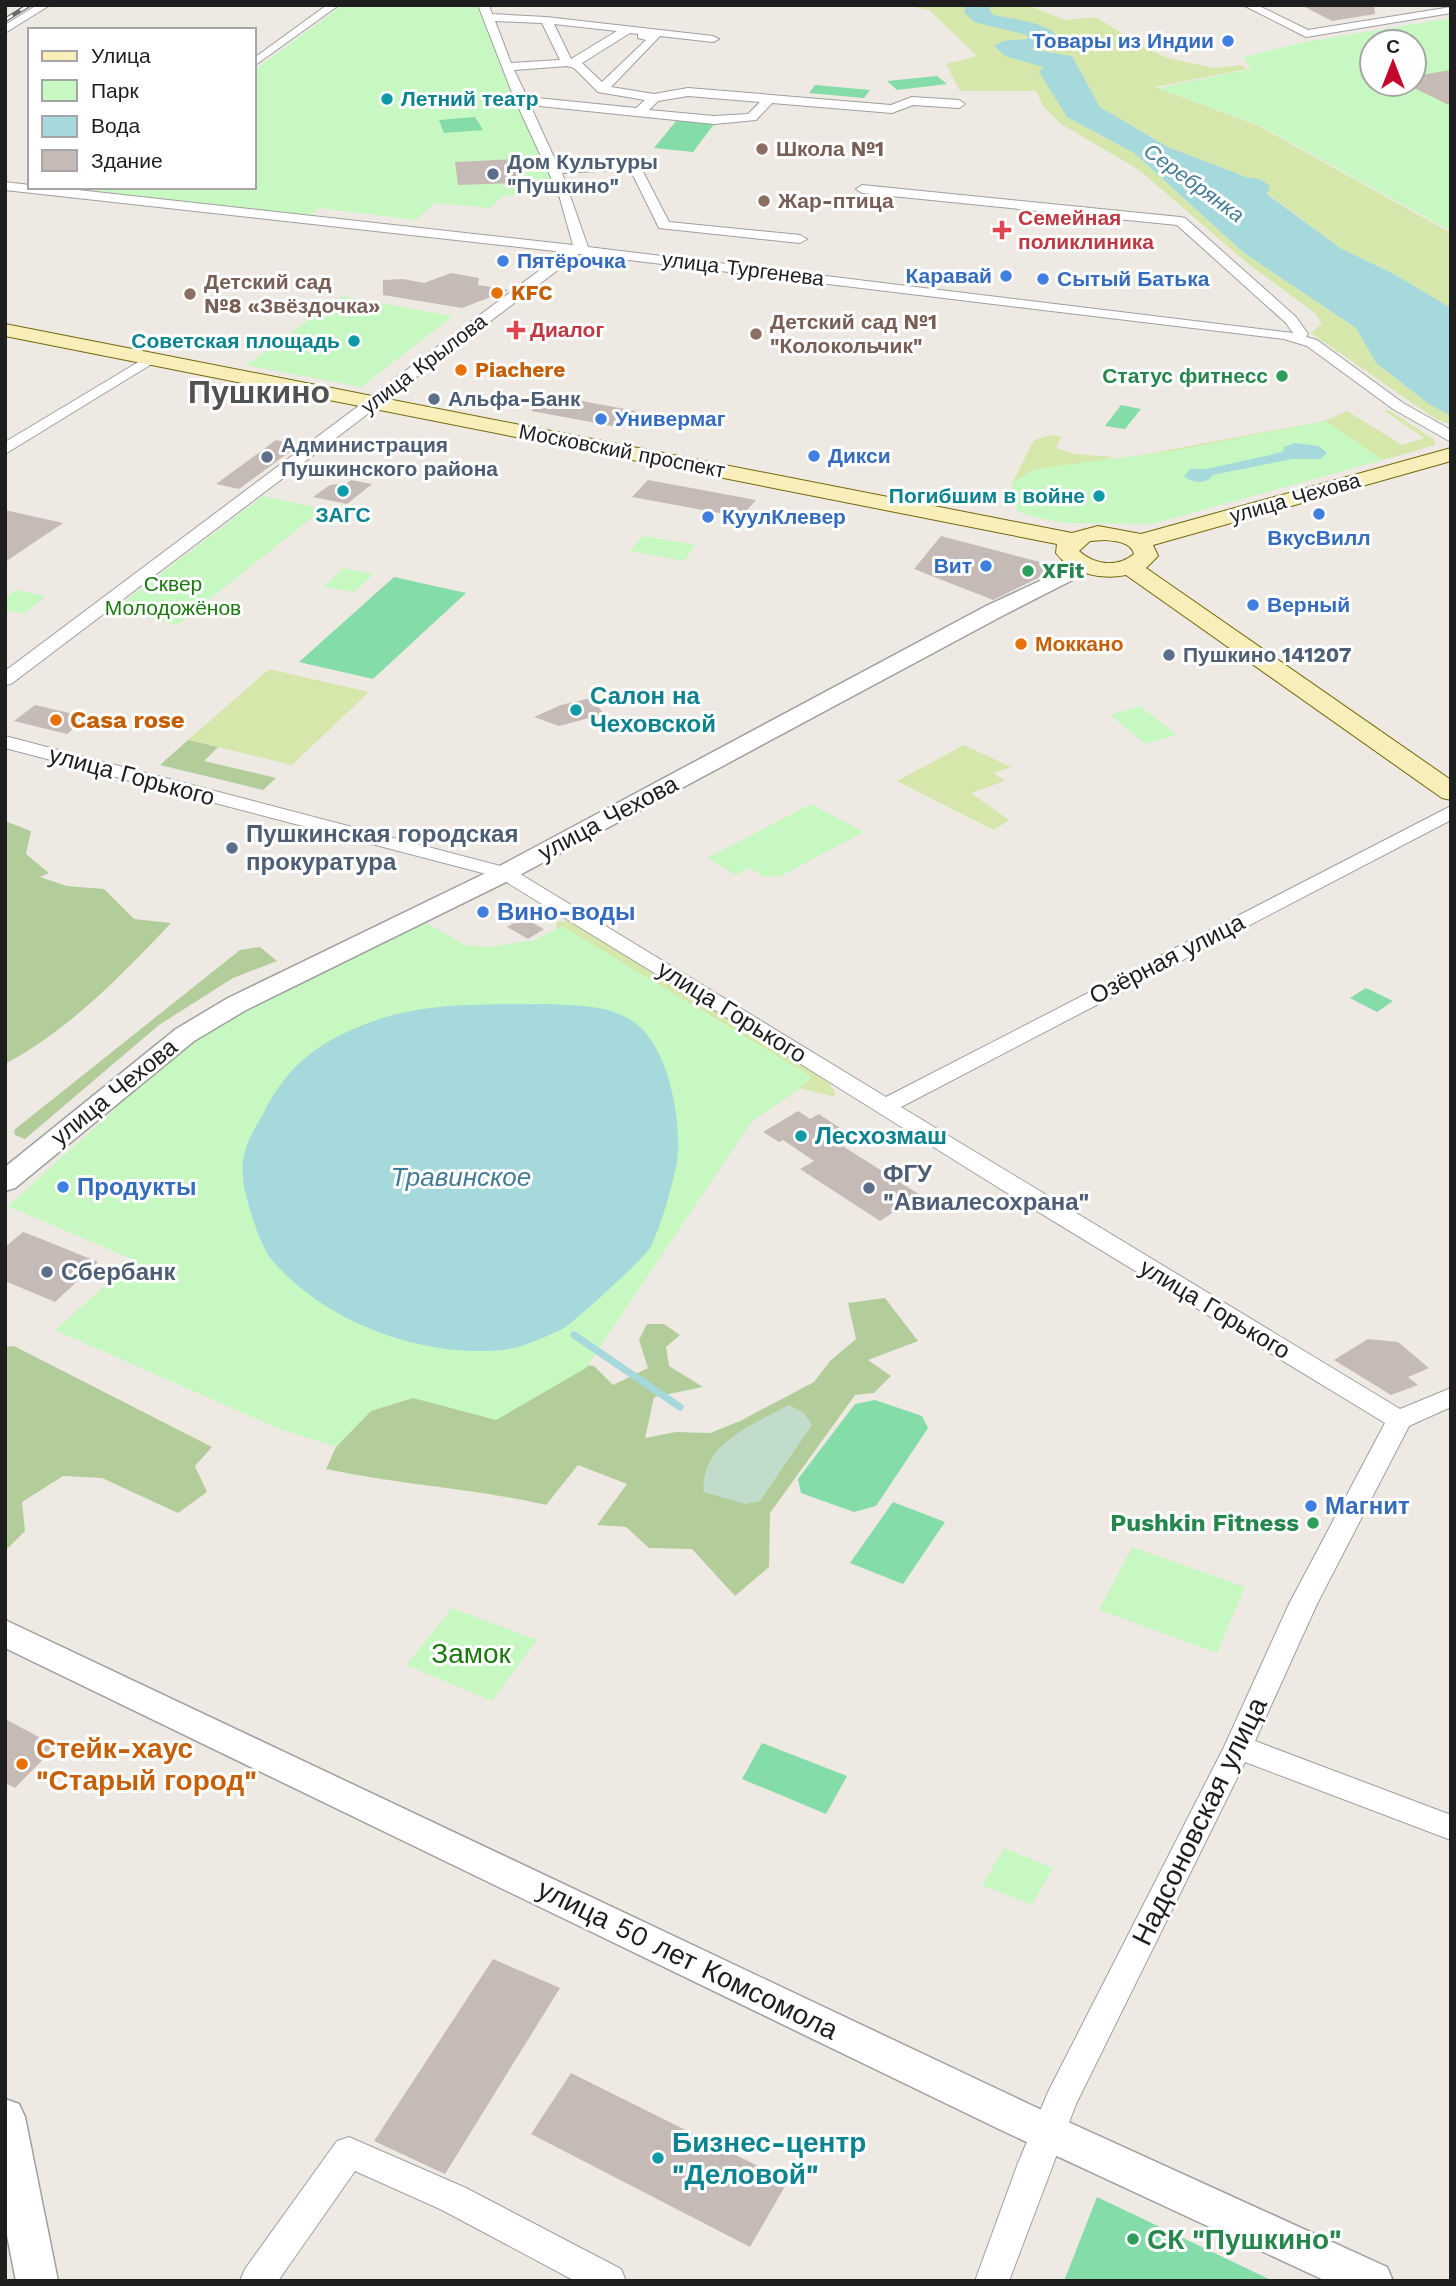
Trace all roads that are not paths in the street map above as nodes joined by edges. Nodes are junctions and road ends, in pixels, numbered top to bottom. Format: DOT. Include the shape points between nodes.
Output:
graph roads {
  1 [pos="45,5"];
  2 [pos="334,5"];
  3 [pos="1248,5"];
  4 [pos="1451,10"];
  5 [pos="486,11"];
  6 [pos="546,20"];
  7 [pos="5,30"];
  8 [pos="624,32"];
  9 [pos="713,39"];
  10 [pos="256,62"];
  11 [pos="573,62"];
  12 [pos="615,63"];
  13 [pos="507,67"];
  14 [pos="602,89"];
  15 [pos="771,97"];
  16 [pos="654,98"];
  17 [pos="522,100"];
  18 [pos="959,104"];
  19 [pos="639,112"];
  20 [pos="552,170"];
  21 [pos="5,186"];
  22 [pos="28,187"];
  23 [pos="60,189"];
  24 [pos="862,189"];
  25 [pos="79,190"];
  26 [pos="800,239"];
  27 [pos="575,250"];
  28 [pos="5,330"];
  29 [pos="1298,338"];
  30 [pos="150,359"];
  31 [pos="374,402"];
  32 [pos="1451,437"];
  33 [pos="5,449"];
  34 [pos="1451,454"];
  35 [pos="1073,540"];
  36 [pos="1139,542"];
  37 [pos="1085,566"];
  38 [pos="1130,567"];
  39 [pos="5,680"];
  40 [pos="5,742"];
  41 [pos="1451,792"];
  42 [pos="1451,812"];
  43 [pos="505,873"];
  44 [pos="884,1107"];
  45 [pos="5,1182"];
  46 [pos="1451,1397"];
  47 [pos="1399,1420"];
  48 [pos="5,1633"];
  49 [pos="1238,1747"];
  50 [pos="1451,1828"];
  51 [pos="5,2117"];
  52 [pos="1048,2132"];
  53 [pos="37,2281"];
  54 [pos="257,2281"];
  55 [pos="609,2281"];
  56 [pos="992,2281"];
  57 [pos="1372,2281"];
  1 -- 7 [label="street"];
  2 -- 10 [label="street"];
  3 -- 4 [label="street" via="1306,34"];
  5 -- 6 [label="street"];
  5 -- 13 [label="street"];
  6 -- 8 [label="street"];
  6 -- 11 [label="street"];
  8 -- 9 [label="street"];
  8 -- 11 [label="street"];
  8 -- 12 [label="street" via="655,37"];
  11 -- 12 [label="street"];
  11 -- 13 [label="street"];
  11 -- 14 [label="street"];
  12 -- 14 [label="street"];
  13 -- 17 [label="street"];
  14 -- 16 [label="street"];
  15 -- 16 [label="street" via="688,92"];
  15 -- 18 [label="street" via="892,109 912,101"];
  15 -- 19 [label="street" via="752,117 714,120"];
  16 -- 19 [label="street"];
  17 -- 19 [label="street"];
  17 -- 20 [label="street"];
  20 -- 26 [label="street" via="634,164 664,225"];
  20 -- 27 [label="street" via="582,245"];
  21 -- 22 [label="street, улица Тургенева"];
  23 -- 25 [label="street, улица Тургенева"];
  24 -- 29 [label="street" via="1180,221 1291,320 1301,334"];
  25 -- 27 [label="street, улица Тургенева"];
  27 -- 29 [label="street, улица Тургенева"];
  27 -- 31 [label="street, улица Крылова"];
  28 -- 30 [label="main road, Московский проспект"];
  29 -- 32 [label="street, улица Тургенева"];
  30 -- 31 [label="main road, Московский проспект"];
  30 -- 33 [label="street"];
  31 -- 35 [label="main road, Московский проспект"];
  31 -- 39 [label="street, улица Крылова"];
  34 -- 36 [label="main road, улица Чехова"];
  35 -- 36 [label="main road" via="1098,533"];
  35 -- 37 [label="main road" via="1068,553"];
  36 -- 38 [label="main road" via="1146,556"];
  37 -- 38 [label="main road"];
  37 -- 43 [label="street, улица Чехова"];
  38 -- 41 [label="main road"];
  40 -- 43 [label="street, улица Горького"];
  42 -- 44 [label="street, Озёрная улица"];
  43 -- 44 [label="street, улица Горького"];
  43 -- 45 [label="street, улица Чехова" via="237,1004 185,1035"];
  44 -- 47 [label="street, улица Горького"];
  46 -- 47 [label="street"];
  47 -- 49 [label="street, Надсоновская улица" via="1303,1604"];
  48 -- 52 [label="street, улица 50 лет Комсомола"];
  49 -- 50 [label="street"];
  49 -- 52 [label="street, Надсоновская улица"];
  51 -- 53 [label="street"];
  52 -- 56 [label="street, Надсоновская улица"];
  52 -- 57 [label="street, улица 50 лет Комсомола"];
  54 -- 55 [label="street" via="349,2152 454,2199"];
}
